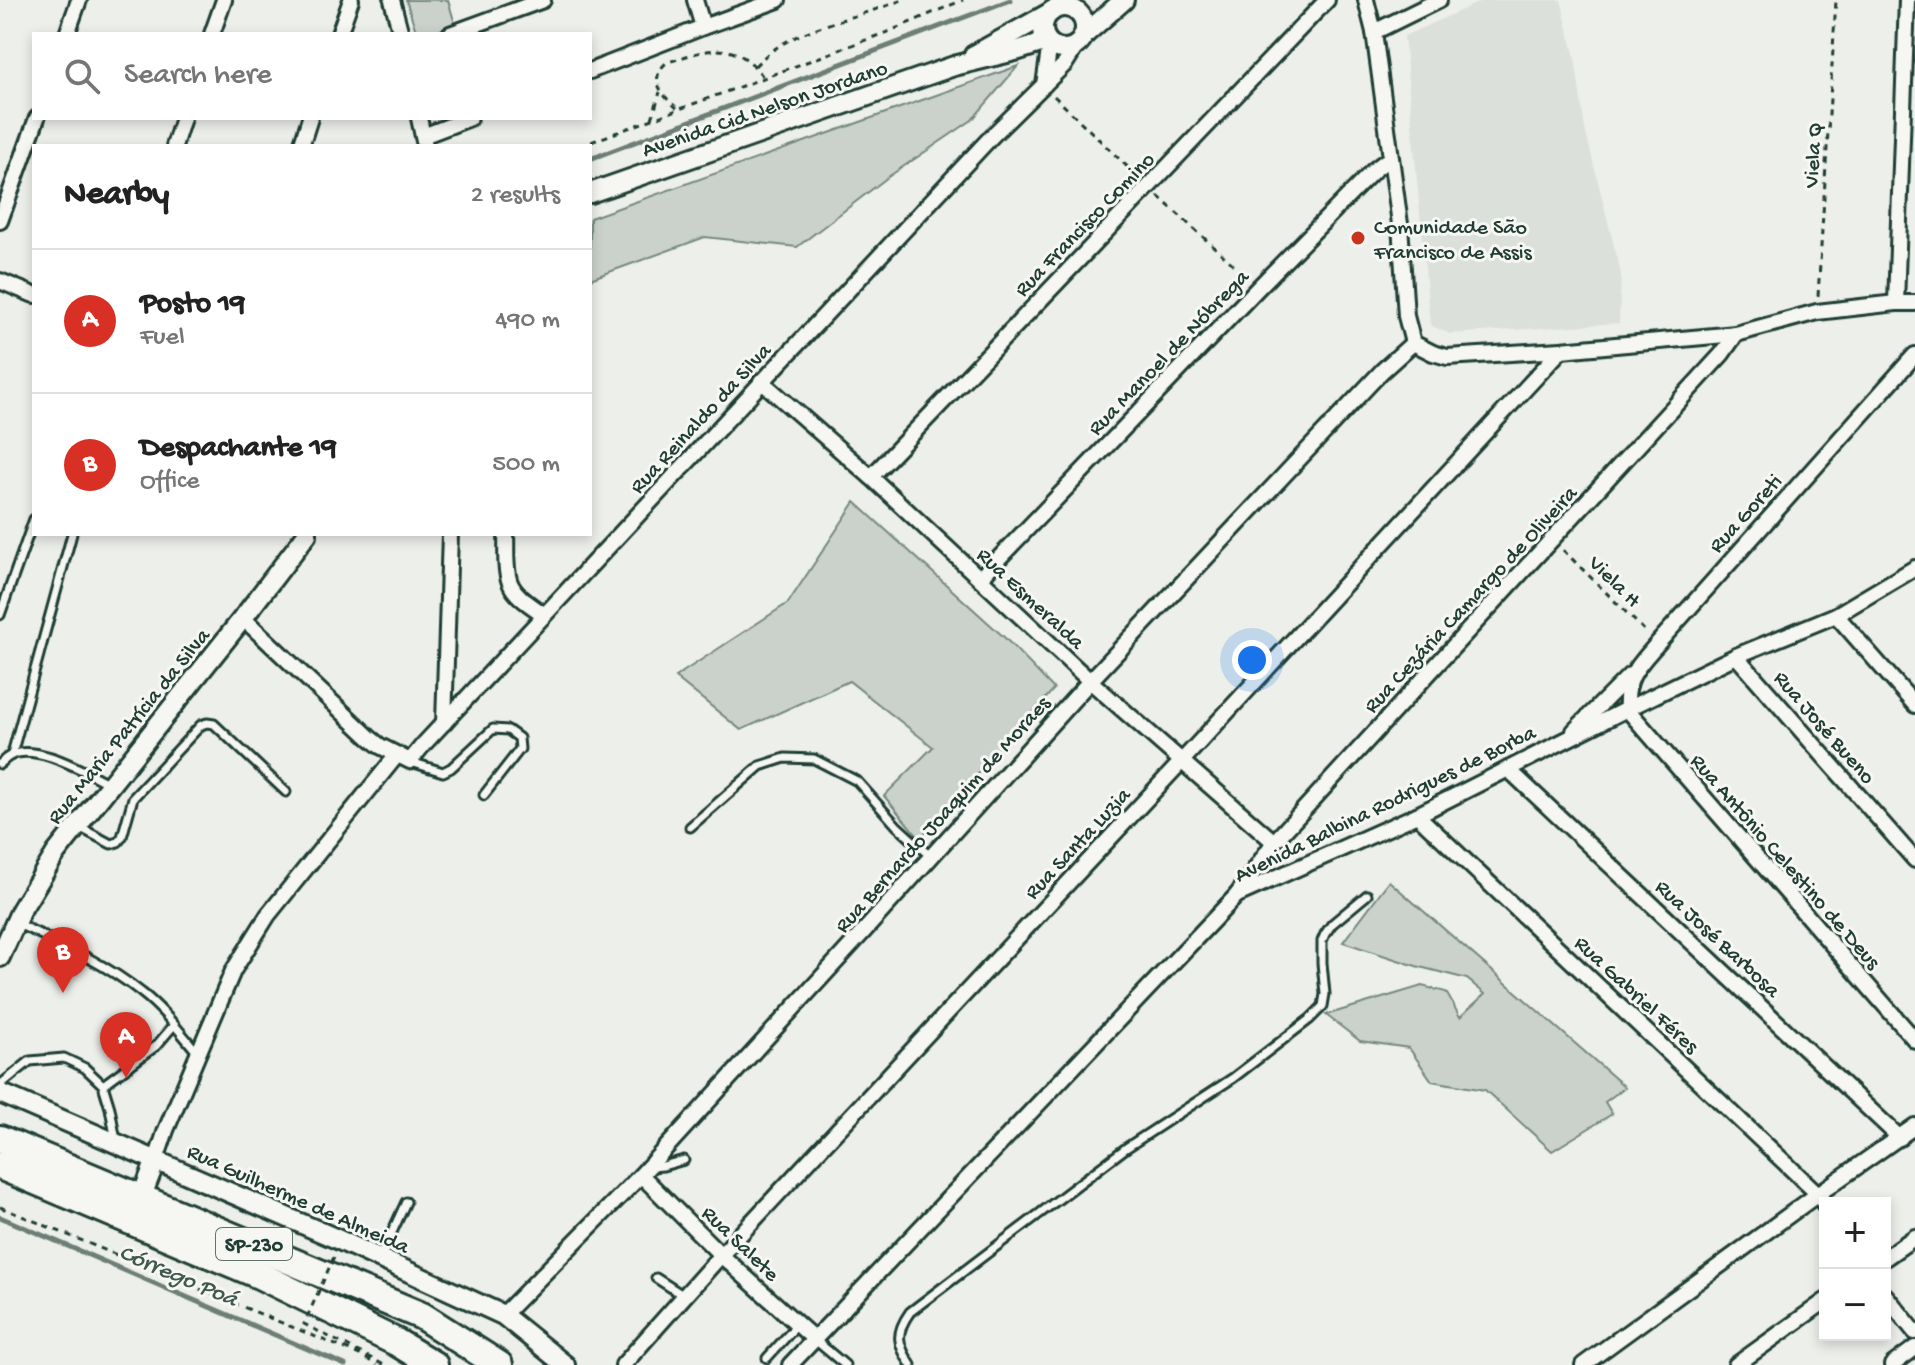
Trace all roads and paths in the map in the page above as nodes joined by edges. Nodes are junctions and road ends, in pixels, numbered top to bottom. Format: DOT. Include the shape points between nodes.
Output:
graph roads {
  1 [pos="79,0"];
  2 [pos="224,0"];
  3 [pos="351,0"];
  4 [pos="392,0"];
  5 [pos="543,0"];
  6 [pos="695,0"];
  7 [pos="778,0"];
  8 [pos="902,0"];
  9 [pos="963,0"];
  10 [pos="1124,0"];
  11 [pos="1327,0"];
  12 [pos="1366,0"];
  13 [pos="1439,0"];
  14 [pos="1836,0"];
  15 [pos="1907,0"];
  16 [pos="1065,7"];
  17 [pos="703,27"];
  18 [pos="68,32"];
  19 [pos="213,32"];
  20 [pos="340,32"];
  21 [pos="400,32"];
  22 [pos="455,32"];
  23 [pos="1374,32"];
  24 [pos="1080,40"];
  25 [pos="1049,42"];
  26 [pos="755,66"];
  27 [pos="954,66"];
  28 [pos="592,70"];
  29 [pos="763,77"];
  30 [pos="1044,85"];
  31 [pos="660,91"];
  32 [pos="678,109"];
  33 [pos="652,119"];
  34 [pos="36,120"];
  35 [pos="182,120"];
  36 [pos="309,120"];
  37 [pos="419,120"];
  38 [pos="466,120"];
  39 [pos="424,141"];
  40 [pos="175,144"];
  41 [pos="302,144"];
  42 [pos="585,144"];
  43 [pos="1390,158"];
  44 [pos="592,192"];
  45 [pos="0,221"];
  46 [pos="0,281"];
  47 [pos="32,294"];
  48 [pos="1896,303"];
  49 [pos="1915,303"];
  50 [pos="1817,312"];
  51 [pos="1736,334"];
  52 [pos="1413,343"];
  53 [pos="1561,350"];
  54 [pos="1915,355"];
  55 [pos="761,381"];
  56 [pos="871,477"];
  57 [pos="32,525"];
  58 [pos="71,536"];
  59 [pos="305,536"];
  60 [pos="450,536"];
  61 [pos="506,536"];
  62 [pos="1553,539"];
  63 [pos="1915,568"];
  64 [pos="980,578"];
  65 [pos="0,615"];
  66 [pos="544,615"];
  67 [pos="1836,615"];
  68 [pos="243,618"];
  69 [pos="1658,643"];
  70 [pos="1736,656"];
  71 [pos="1633,672"];
  72 [pos="1090,681"];
  73 [pos="1915,705"];
  74 [pos="1627,709"];
  75 [pos="444,723"];
  76 [pos="1565,740"];
  77 [pos="12,754"];
  78 [pos="403,758"];
  79 [pos="1181,762"];
  80 [pos="0,764"];
  81 [pos="1508,769"];
  82 [pos="110,785"];
  83 [pos="286,792"];
  84 [pos="484,795"];
  85 [pos="1417,815"];
  86 [pos="77,826"];
  87 [pos="690,827"];
  88 [pos="1274,842"];
  89 [pos="931,857"];
  90 [pos="1915,860"];
  91 [pos="1237,895"];
  92 [pos="1367,895"];
  93 [pos="15,922"];
  94 [pos="0,957"];
  95 [pos="174,1025"];
  96 [pos="1915,1040"];
  97 [pos="199,1053"];
  98 [pos="0,1085"];
  99 [pos="103,1085"];
  100 [pos="0,1093"];
  101 [pos="1915,1126"];
  102 [pos="1900,1138"];
  103 [pos="0,1139"];
  104 [pos="116,1143"];
  105 [pos="156,1160"];
  106 [pos="684,1160"];
  107 [pos="0,1166"];
  108 [pos="644,1171"];
  109 [pos="1819,1197"];
  110 [pos="1824,1197"];
  111 [pos="1819,1200"];
  112 [pos="406,1202"];
  113 [pos="0,1207"];
  114 [pos="137,1210"];
  115 [pos="1915,1237"];
  116 [pos="1891,1254"];
  117 [pos="721,1255"];
  118 [pos="334,1257"];
  119 [pos="380,1258"];
  120 [pos="656,1278"];
  121 [pos="684,1296"];
  122 [pos="1891,1302"];
  123 [pos="1819,1305"];
  124 [pos="503,1315"];
  125 [pos="797,1325"];
  126 [pos="1915,1332"];
  127 [pos="814,1339"];
  128 [pos="1915,1348"];
  129 [pos="767,1358"];
  130 [pos="377,1365"];
  131 [pos="384,1365"];
  132 [pos="434,1365"];
  133 [pos="499,1365"];
  134 [pos="565,1365"];
  135 [pos="623,1365"];
  136 [pos="790,1365"];
  137 [pos="845,1365"];
  138 [pos="911,1365"];
  139 [pos="1583,1365"];
  140 [pos="1736,1365"];
  141 [pos="1892,1365"];
  1 -- 18 [label="street"];
  2 -- 19 [label="street"];
  3 -- 20 [label="street"];
  4 -- 21 [label="street"];
  5 -- 22 [label="street"];
  6 -- 17 [label="street"];
  7 -- 17 [label="street"];
  8 -- 26 [label="path" via="813,28"];
  9 -- 29 [label="path, Avenida Cid Nelson Jordano"];
  10 -- 24 [label="street"];
  11 -- 56 [label="street, Rua Francisco Comino"];
  12 -- 23 [label="street"];
  13 -- 23 [label="street"];
  14 -- 50 [label="path, Viela Q"];
  15 -- 48 [label="street"];
  16 -- 24 [label="street" via="1084,22"];
  16 -- 25 [label="street" via="1044,26"];
  16 -- 27 [label="street, Avenida Cid Nelson Jordano"];
  17 -- 28 [label="street"];
  23 -- 43 [label="street"];
  24 -- 25 [label="street" via="1063,49"];
  24 -- 30 [label="street, Rua Reinaldo da Silva"];
  25 -- 27 [label="street, Avenida Cid Nelson Jordano"];
  25 -- 30 [label="street"];
  26 -- 29 [label="path"];
  26 -- 31 [label="path" via="728,51 701,51 666,63 658,75"];
  27 -- 44 [label="street, Avenida Cid Nelson Jordano"];
  29 -- 32 [label="path, Avenida Cid Nelson Jordano"];
  30 -- 55 [label="street, Rua Reinaldo da Silva"];
  31 -- 32 [label="path"];
  31 -- 33 [label="path"];
  32 -- 33 [label="path, Avenida Cid Nelson Jordano"];
  33 -- 42 [label="path, Avenida Cid Nelson Jordano"];
  34 -- 45 [label="street"];
  35 -- 40 [label="street"];
  36 -- 41 [label="street"];
  37 -- 39 [label="street"];
  38 -- 39 [label="street"];
  43 -- 52 [label="street"];
  43 -- 64 [label="street, Rua Manoel de Nóbrega"];
  46 -- 47 [label="street"];
  48 -- 49 [label="street"];
  48 -- 50 [label="street"];
  50 -- 51 [label="street"];
  51 -- 53 [label="street"];
  51 -- 62 [label="street, Rua Cezária Camargo de Oliveira"];
  52 -- 53 [label="street" via="1447,357"];
  52 -- 72 [label="street, Rua Bernardo Joaquim de Moraes"];
  53 -- 79 [label="street, Rua Santa Luzia"];
  54 -- 69 [label="street, Rua Goreti"];
  55 -- 56 [label="street, Rua Esmeralda"];
  55 -- 66 [label="street, Rua Reinaldo da Silva"];
  56 -- 64 [label="street, Rua Esmeralda"];
  57 -- 65 [label="lane"];
  58 -- 77 [label="lane"];
  59 -- 68 [label="street, Rua Maria Patrícia da Silva"];
  60 -- 75 [label="street"];
  61 -- 66 [label="street" via="511,585"];
  62 -- 69 [label="path, Viela H"];
  62 -- 88 [label="street, Rua Cezária Camargo de Oliveira"];
  63 -- 67 [label="street, Avenida Balbina Rodrigues de Borba"];
  64 -- 72 [label="street, Rua Esmeralda"];
  66 -- 75 [label="street, Rua Reinaldo da Silva"];
  67 -- 70 [label="street, Avenida Balbina Rodrigues de Borba"];
  67 -- 73 [label="street"];
  68 -- 78 [label="street" via="370,738"];
  68 -- 82 [label="street, Rua Maria Patrícia da Silva"];
  69 -- 71 [label="street, Rua Goreti"];
  70 -- 74 [label="street, Avenida Balbina Rodrigues de Borba"];
  70 -- 90 [label="street, Rua José Bueno"];
  71 -- 74 [label="street"];
  71 -- 76 [label="street, Rua Goreti"];
  72 -- 79 [label="street, Rua Esmeralda"];
  72 -- 89 [label="street, Rua Bernardo Joaquim de Moraes"];
  74 -- 76 [label="street, Avenida Balbina Rodrigues de Borba"];
  74 -- 96 [label="street, Rua Antônio Celestino de Deus"];
  75 -- 78 [label="street, Rua Reinaldo da Silva"];
  76 -- 81 [label="street, Avenida Balbina Rodrigues de Borba"];
  77 -- 80 [label="lane"];
  77 -- 82 [label="lane" via="56,759"];
  78 -- 84 [label="lane" via="443,772 493,729 508,730 519,738 520,749"];
  78 -- 97 [label="street, Rua Reinaldo da Silva" via="268,915 233,971"];
  79 -- 88 [label="street, Rua Esmeralda"];
  79 -- 117 [label="street, Rua Santa Luzia"];
  81 -- 85 [label="street, Avenida Balbina Rodrigues de Borba"];
  81 -- 102 [label="street, Rua José Barbosa"];
  82 -- 86 [label="street, Rua Maria Patrícia da Silva"];
  83 -- 86 [label="lane" via="207,723 133,798 118,842 111,844"];
  85 -- 91 [label="street, Avenida Balbina Rodrigues de Borba"];
  85 -- 109 [label="street, Rua Gabriel Féres"];
  86 -- 93 [label="street, Rua Maria Patrícia da Silva"];
  87 -- 89 [label="lane" via="760,766 785,758 814,759 857,781"];
  88 -- 91 [label="street, Rua Cezária Camargo de Oliveira"];
  89 -- 108 [label="street, Rua Bernardo Joaquim de Moraes"];
  91 -- 127 [label="street, Avenida Balbina Rodrigues de Borba"];
  92 -- 138 [label="lane" via="1332,924 1322,941 1323,1006 1233,1078 1126,1148 910,1312 899,1327 900,1349"];
  93 -- 94 [label="street, Rua Maria Patrícia da Silva"];
  93 -- 95 [label="lane" via="121,977"];
  95 -- 97 [label="lane"];
  95 -- 99 [label="lane" via="156,1046"];
  97 -- 105 [label="street, Rua Reinaldo da Silva"];
  98 -- 99 [label="lane" via="30,1061 64,1058"];
  99 -- 104 [label="lane"];
  100 -- 104 [label="street, Rua Guilherme de Almeida"];
  101 -- 102 [label="street"];
  102 -- 110 [label="street"];
  103 -- 114 [label="highway, SP-230"];
  104 -- 105 [label="street, Rua Guilherme de Almeida"];
  105 -- 114 [label="street"];
  105 -- 119 [label="street, Rua Guilherme de Almeida"];
  106 -- 108 [label="lane"];
  107 -- 114 [label="highway, SP-230"];
  108 -- 117 [label="street, Rua Salete"];
  108 -- 124 [label="street, Rua Bernardo Joaquim de Moraes"];
  111 -- 139 [label="street"];
  112 -- 119 [label="lane"];
  113 -- 130 [label="path"];
  114 -- 132 [label="highway, SP-230"];
  114 -- 133 [label="highway, SP-230" via="422,1316"];
  115 -- 116 [label="street"];
  117 -- 121 [label="street, Rua Santa Luzia"];
  117 -- 125 [label="street, Rua Salete"];
  118 -- 131 [label="path, bridge" via="304,1324"];
  119 -- 124 [label="street, Rua Guilherme de Almeida"];
  120 -- 121 [label="lane"];
  121 -- 135 [label="street, Rua Santa Luzia"];
  122 -- 126 [label="street"];
  123 -- 140 [label="street"];
  124 -- 134 [label="street, Rua Guilherme de Almeida"];
  125 -- 127 [label="street, Rua Salete"];
  125 -- 129 [label="lane"];
  127 -- 136 [label="street, Avenida Balbina Rodrigues de Borba"];
  127 -- 137 [label="lane"];
  128 -- 141 [label="street"];
}
